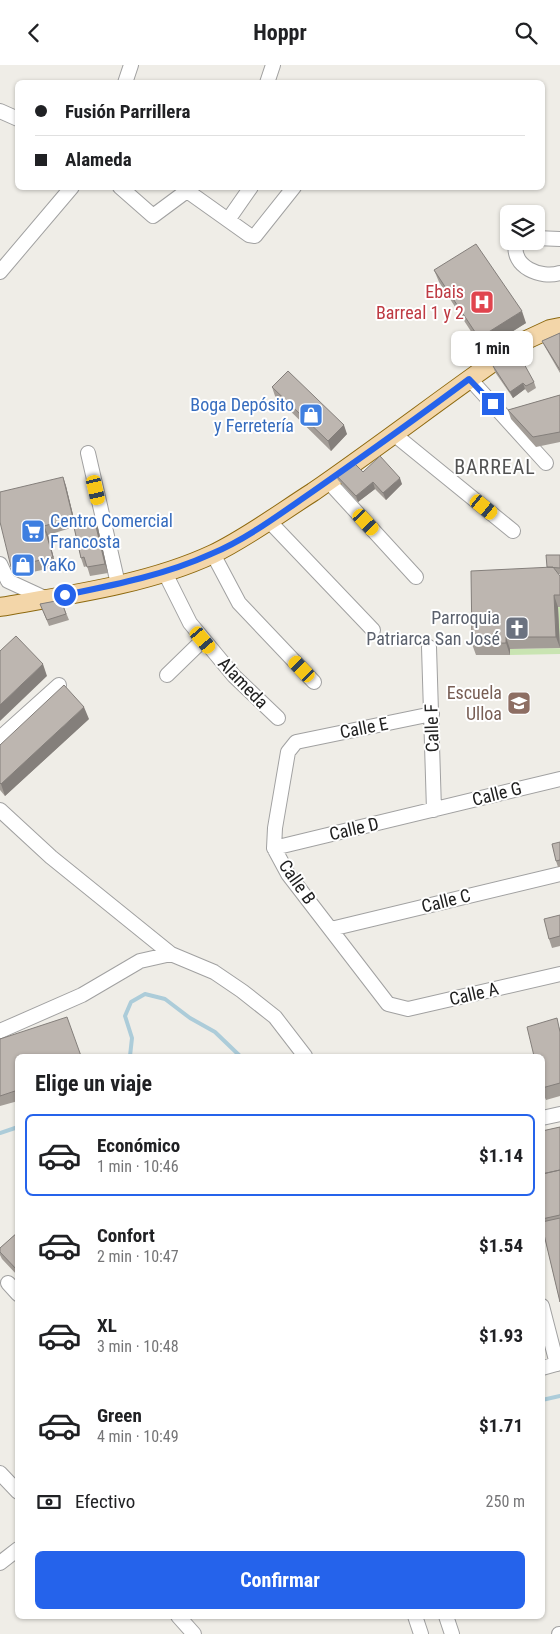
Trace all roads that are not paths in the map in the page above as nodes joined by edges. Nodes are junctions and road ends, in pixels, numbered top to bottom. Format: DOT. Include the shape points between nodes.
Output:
graph roads {
  1 [pos="131,65"];
  2 [pos="273,65"];
  3 [pos="126,80"];
  4 [pos="268,80"];
  5 [pos="0,111"];
  6 [pos="15,118"];
  7 [pos="69,190"];
  8 [pos="123,190"];
  9 [pos="249,190"];
  10 [pos="292,190"];
  11 [pos="228,220"];
  12 [pos="545,238"];
  13 [pos="560,239"];
  14 [pos="514,250"];
  15 [pos="0,272"];
  16 [pos="560,273"];
  17 [pos="560,327"];
  18 [pos="469,379"];
  19 [pos="395,435"];
  20 [pos="88,453"];
  21 [pos="546,463"];
  22 [pos="328,481"];
  23 [pos="269,521"];
  24 [pos="513,531"];
  25 [pos="213,554"];
  26 [pos="0,564"];
  27 [pos="164,571"];
  28 [pos="416,577"];
  29 [pos="118,584"];
  30 [pos="47,599"];
  31 [pos="0,607"];
  32 [pos="373,630"];
  33 [pos="203,640"];
  34 [pos="429,647"];
  35 [pos="167,675"];
  36 [pos="314,682"];
  37 [pos="59,685"];
  38 [pos="432,714"];
  39 [pos="278,718"];
  40 [pos="0,739"];
  41 [pos="296,742"];
  42 [pos="560,779"];
  43 [pos="0,810"];
  44 [pos="434,810"];
  45 [pos="274,848"];
  46 [pos="560,873"];
  47 [pos="331,929"];
  48 [pos="171,954"];
  49 [pos="560,974"];
  50 [pos="388,1004"];
  51 [pos="0,1031"];
  52 [pos="303,1054"];
  53 [pos="560,1114"];
  54 [pos="545,1117"];
  55 [pos="545,1317"];
  56 [pos="558,1364"];
  57 [pos="545,1367"];
  58 [pos="0,1473"];
  59 [pos="15,1489"];
  60 [pos="15,1551"];
  61 [pos="0,1563"];
  62 [pos="181,1619"];
  63 [pos="416,1619"];
  64 [pos="447,1619"];
  65 [pos="194,1634"];
  66 [pos="421,1634"];
  67 [pos="452,1634"];
  1 -- 3 [label="street"];
  2 -- 4 [label="street"];
  5 -- 6 [label="street"];
  7 -- 15 [label="street"];
  8 -- 11 [label="street" via="150,216 156,217 184,193 190,193"];
  9 -- 11 [label="street"];
  10 -- 11 [label="street" via="255,236"];
  12 -- 13 [label="street"];
  14 -- 16 [label="street" via="520,262 537,274 551,276"];
  17 -- 18 [label="main road" via="522,342"];
  18 -- 19 [label="main road"];
  18 -- 21 [label="street"];
  19 -- 22 [label="main road"];
  19 -- 24 [label="street"];
  20 -- 29 [label="street"];
  22 -- 23 [label="main road"];
  22 -- 28 [label="street"];
  23 -- 25 [label="main road"];
  23 -- 32 [label="street"];
  25 -- 27 [label="main road"];
  25 -- 36 [label="street" via="239,603"];
  26 -- 30 [label="street" via="8,581"];
  27 -- 29 [label="main road"];
  27 -- 33 [label="street, Alameda" via="190,623"];
  29 -- 30 [label="main road"];
  30 -- 31 [label="main road"];
  33 -- 35 [label="street"];
  33 -- 39 [label="street, Alameda" via="234,676"];
  34 -- 38 [label="street, Calle F"];
  37 -- 40 [label="street"];
  38 -- 41 [label="street, Calle E"];
  38 -- 44 [label="street, Calle F"];
  41 -- 45 [label="street, Calle B" via="288,752"];
  42 -- 44 [label="street, Calle G"];
  43 -- 48 [label="street" via="51,857"];
  44 -- 45 [label="street, Calle D"];
  45 -- 47 [label="street, Calle B" via="288,874"];
  46 -- 47 [label="street, Calle C"];
  47 -- 50 [label="street, Calle B"];
  48 -- 51 [label="street" via="140,961 82,995"];
  48 -- 52 [label="street" via="214,972 242,991 275,1017"];
  49 -- 50 [label="street, Calle A" via="408,1009"];
  53 -- 54 [label="street"];
  55 -- 56 [label="street"];
  56 -- 57 [label="street"];
  58 -- 59 [label="street"];
  60 -- 61 [label="street"];
  62 -- 65 [label="street"];
  63 -- 66 [label="street"];
  64 -- 67 [label="street"];
}
